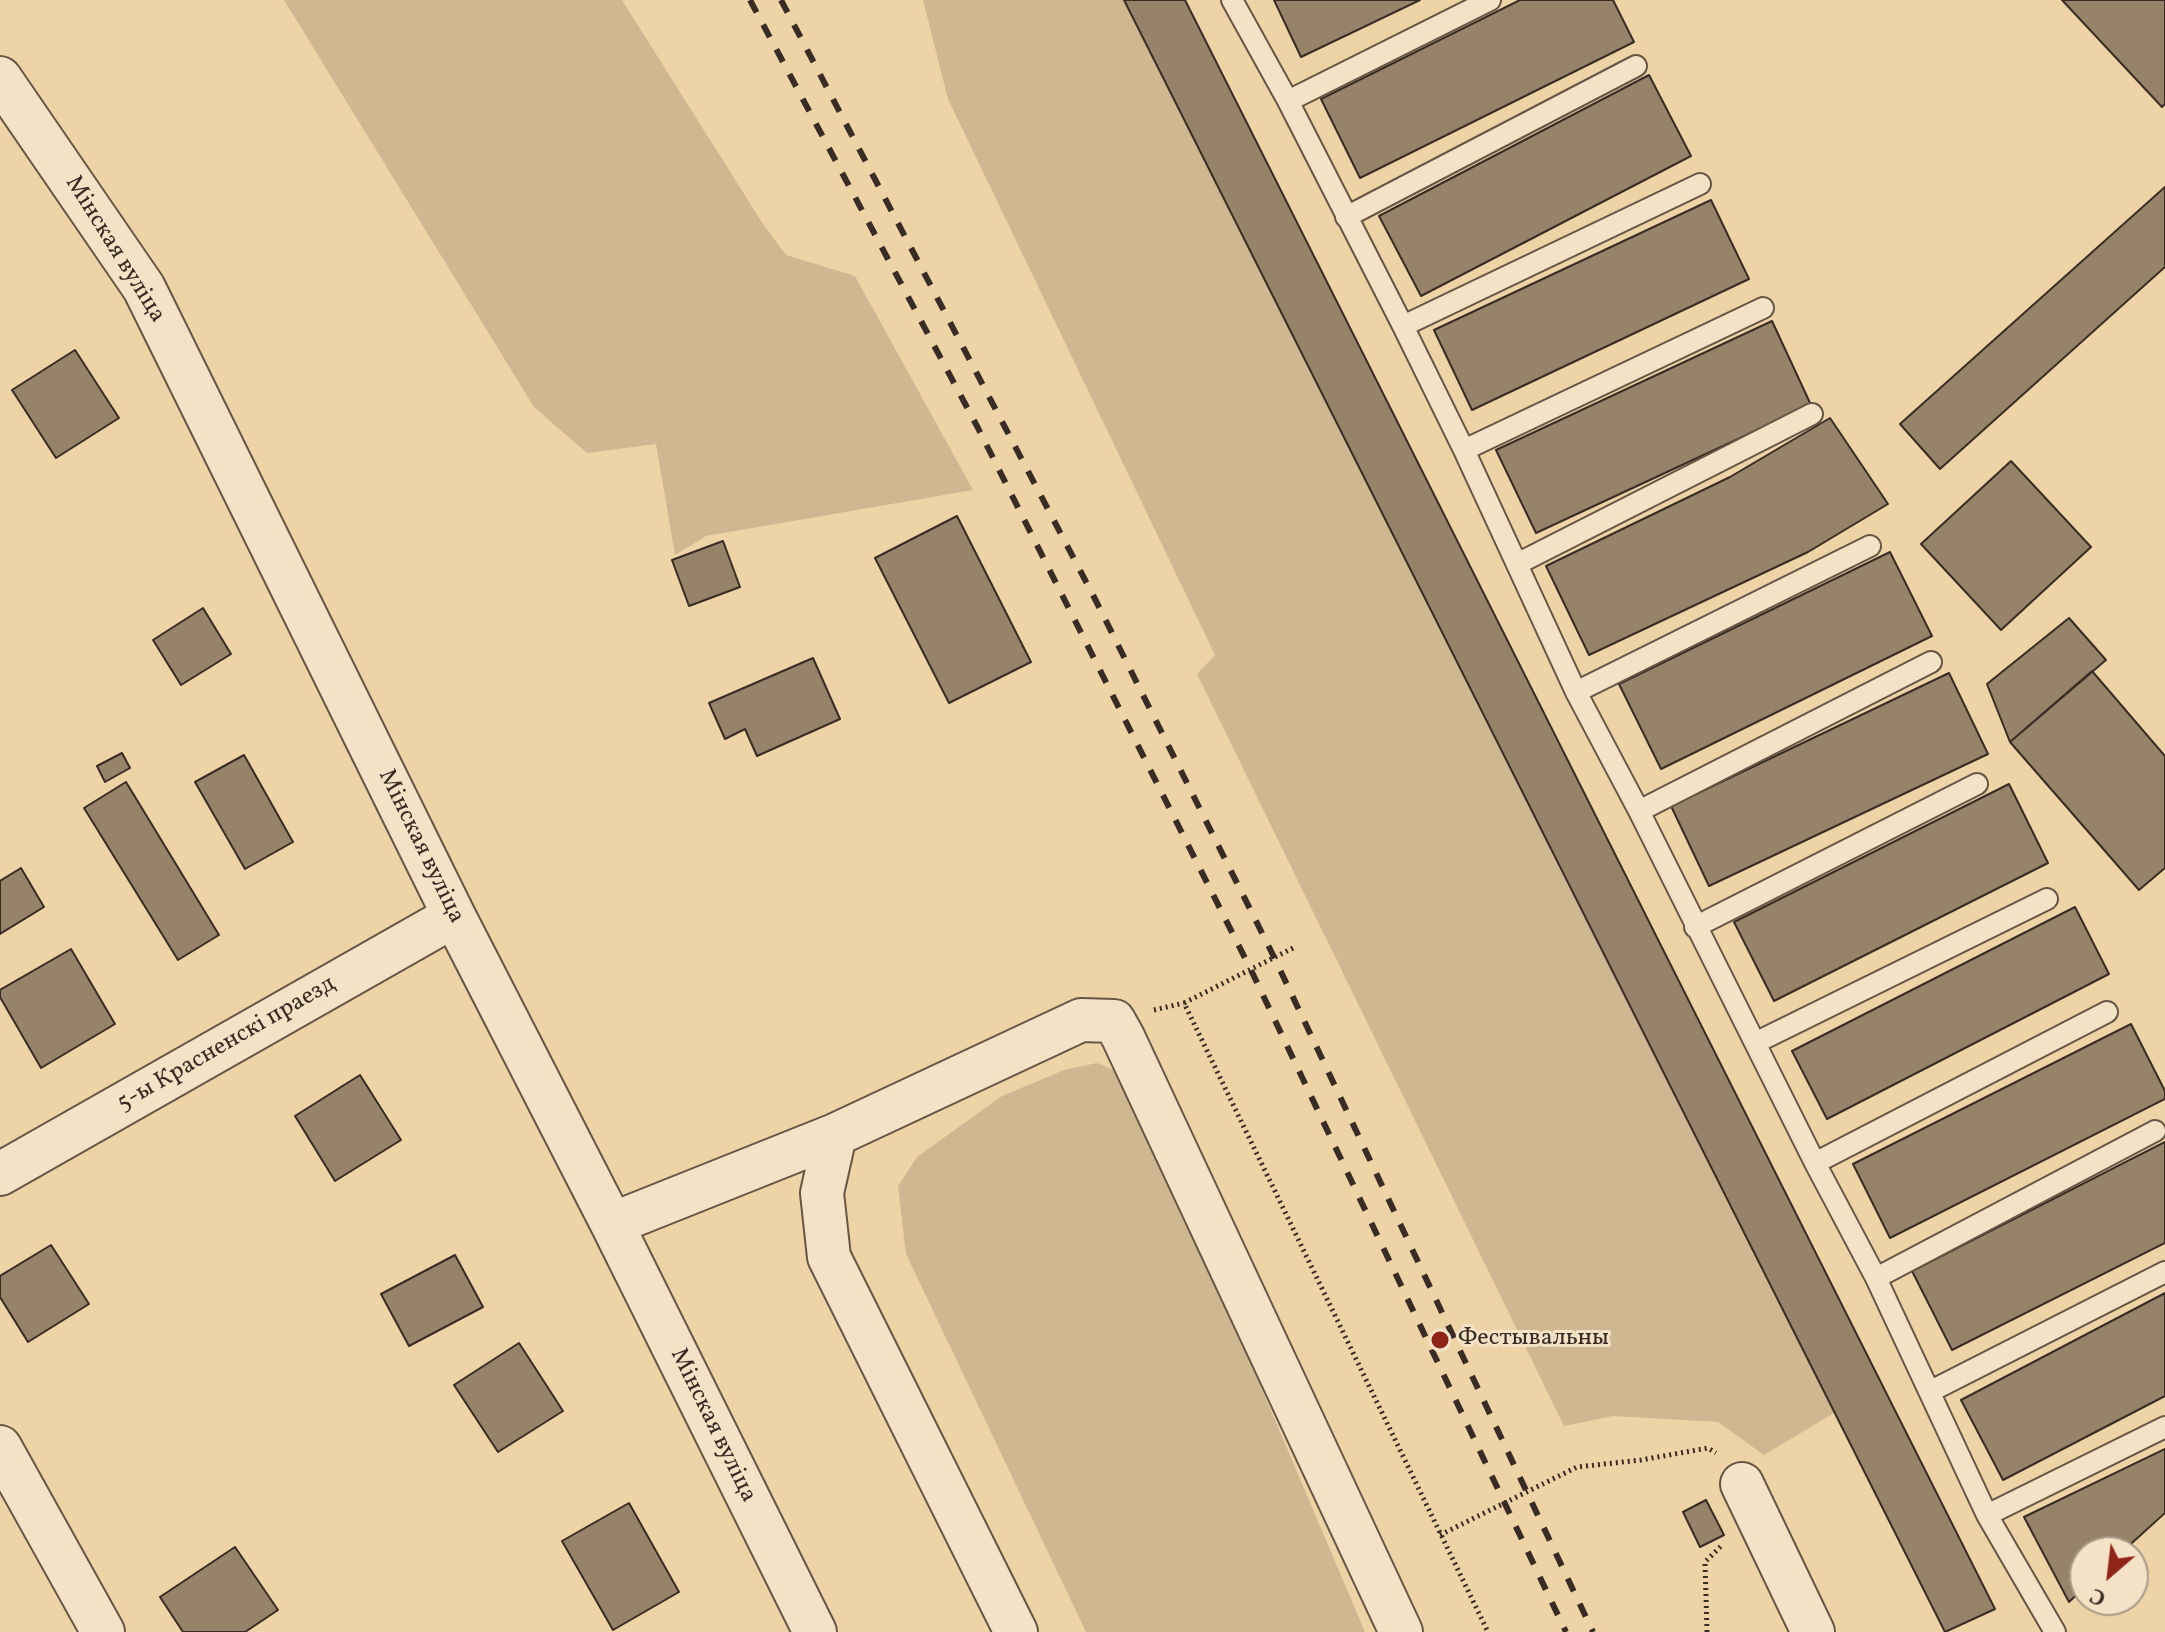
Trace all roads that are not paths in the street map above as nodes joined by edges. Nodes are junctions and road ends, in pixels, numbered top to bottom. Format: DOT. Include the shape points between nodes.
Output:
graph roads {
  1 [pos="1232,0"];
  2 [pos="1490,0"];
  3 [pos="1636,66"];
  4 [pos="0,78"];
  5 [pos="1288,101"];
  6 [pos="1700,184"];
  7 [pos="1346,217"];
  8 [pos="1763,308"];
  9 [pos="1403,326"];
  10 [pos="1812,414"];
  11 [pos="1464,450"];
  12 [pos="1870,546"];
  13 [pos="1517,564"];
  14 [pos="1931,662"];
  15 [pos="1576,692"];
  16 [pos="1977,784"];
  17 [pos="1639,811"];
  18 [pos="2047,899"];
  19 [pos="454,916"];
  20 [pos="1695,927"];
  21 [pos="2107,1012"];
  22 [pos="1755,1043"];
  23 [pos="2155,1131"];
  24 [pos="835,1135"];
  25 [pos="1815,1163"];
  26 [pos="1,1170"];
  27 [pos="612,1224"];
  28 [pos="2165,1272"];
  29 [pos="1876,1278"];
  30 [pos="1931,1391"];
  31 [pos="2165,1427"];
  32 [pos="0,1447"];
  33 [pos="1749,1498"];
  34 [pos="1987,1515"];
  35 [pos="103,1632"];
  36 [pos="815,1632"];
  37 [pos="1016,1632"];
  38 [pos="1401,1632"];
  39 [pos="1813,1632"];
  40 [pos="2055,1632"];
  1 -- 5 [label="lane"];
  2 -- 5 [label="lane"];
  3 -- 7 [label="lane"];
  4 -- 19 [label="street, Мінская вуліца" via="144,288"];
  5 -- 7 [label="lane"];
  6 -- 9 [label="lane"];
  7 -- 9 [label="lane"];
  8 -- 11 [label="lane"];
  9 -- 11 [label="lane"];
  10 -- 13 [label="lane"];
  11 -- 13 [label="lane"];
  12 -- 15 [label="lane"];
  13 -- 15 [label="lane"];
  14 -- 17 [label="lane"];
  15 -- 17 [label="lane"];
  16 -- 20 [label="lane"];
  17 -- 20 [label="lane"];
  18 -- 22 [label="lane"];
  19 -- 26 [label="street, 5-ы Красненскі праезд"];
  19 -- 27 [label="street, Мінская вуліца"];
  20 -- 22 [label="lane"];
  21 -- 25 [label="lane"];
  22 -- 25 [label="lane"];
  23 -- 29 [label="lane"];
  24 -- 27 [label="street"];
  24 -- 37 [label="street" via="822,1193 829,1257"];
  24 -- 38 [label="street" via="1081,1020 1114,1021"];
  25 -- 29 [label="lane"];
  27 -- 36 [label="street, Мінская вуліца"];
  28 -- 30 [label="lane"];
  29 -- 30 [label="lane"];
  30 -- 34 [label="lane"];
  31 -- 34 [label="lane"];
  32 -- 35 [label="street"];
  33 -- 39 [label="street"];
  34 -- 40 [label="lane"];
}
